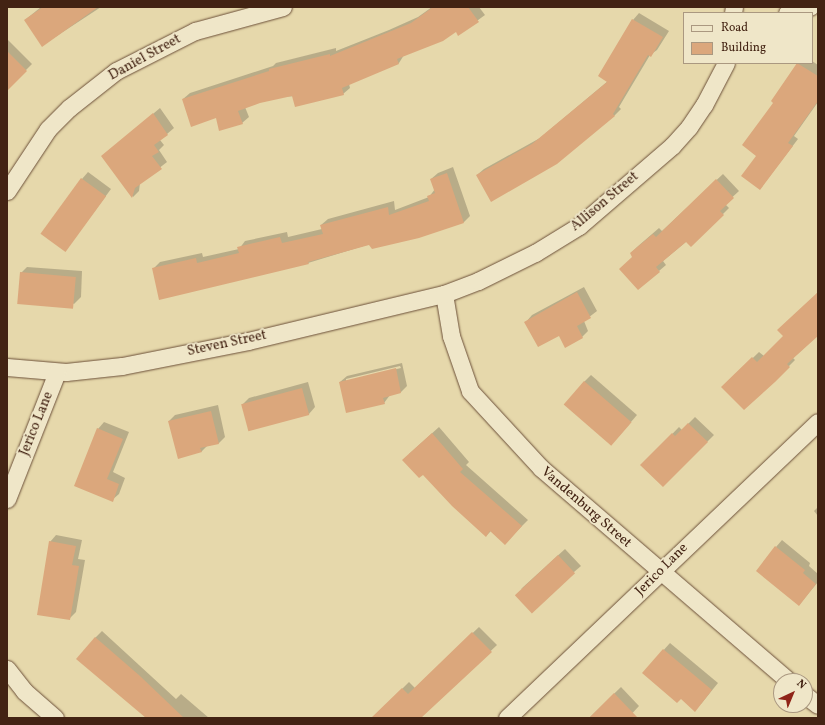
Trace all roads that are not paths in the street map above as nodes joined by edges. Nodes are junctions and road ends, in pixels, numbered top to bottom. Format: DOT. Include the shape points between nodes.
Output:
graph roads {
  1 [pos="283,7"];
  2 [pos="810,7"];
  3 [pos="241,12"];
  4 [pos="791,12"];
  5 [pos="725,64"];
  6 [pos="7,192"];
  7 [pos="444,294"];
  8 [pos="7,367"];
  9 [pos="58,372"];
  10 [pos="818,422"];
  11 [pos="7,499"];
  12 [pos="661,573"];
  13 [pos="7,669"];
  14 [pos="780,673"];
  15 [pos="55,718"];
  16 [pos="507,718"];
  1 -- 3 [label="street, Daniel Street"];
  2 -- 4 [label="street"];
  3 -- 6 [label="street, Daniel Street" via="195,31 116,71 69,108 48,129"];
  5 -- 7 [label="street, Allison Street" via="689,127 672,146 578,226 535,253 478,281"];
  7 -- 9 [label="street, Steven Street" via="248,341 122,366"];
  7 -- 12 [label="street, Vandenburg Street" via="451,336 470,391 541,468"];
  8 -- 9 [label="street, Steven Street"];
  9 -- 11 [label="street, Jerico Lane"];
  10 -- 12 [label="street, Jerico Lane"];
  12 -- 14 [label="street, Vandenburg Street"];
  12 -- 16 [label="street, Jerico Lane"];
  13 -- 15 [label="street" via="24,691"];
}
